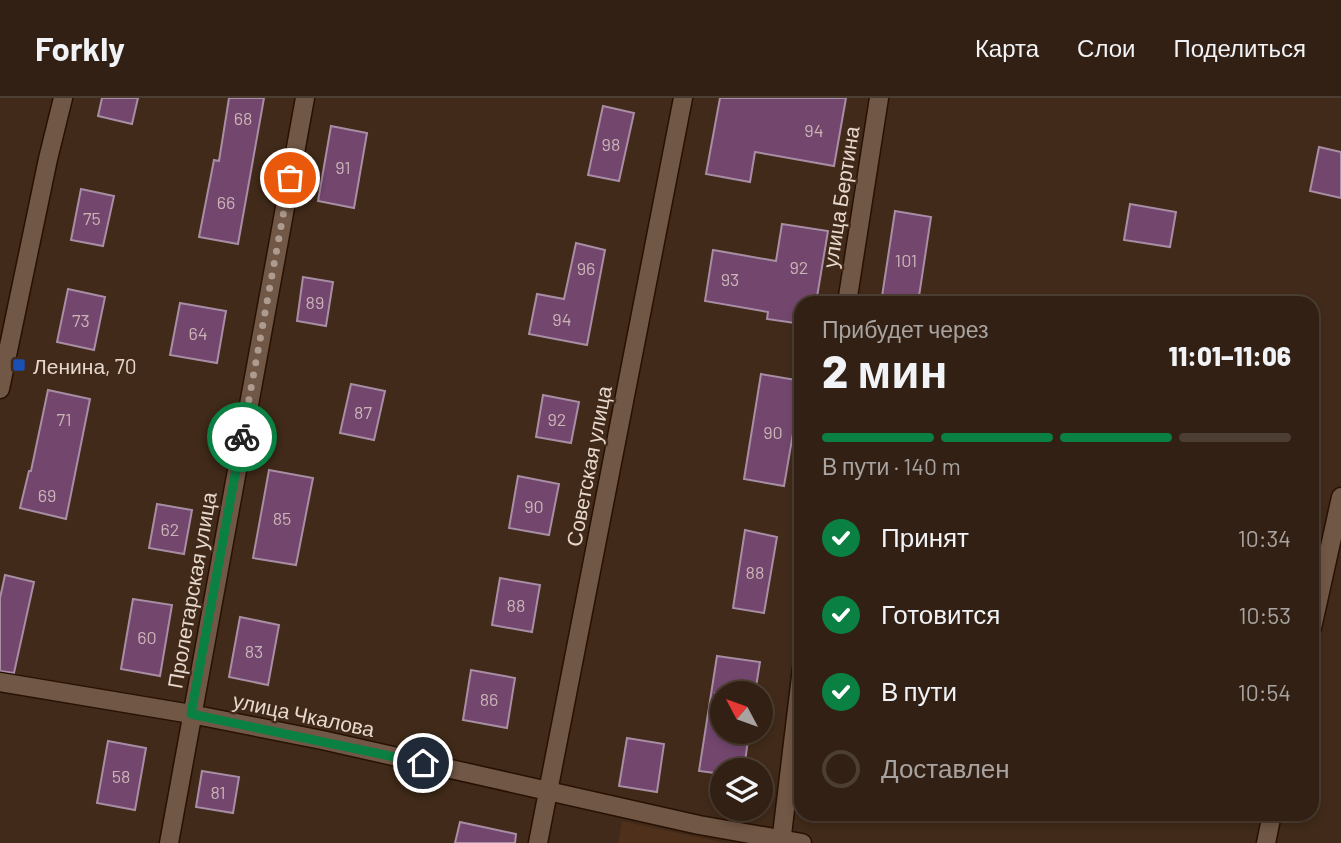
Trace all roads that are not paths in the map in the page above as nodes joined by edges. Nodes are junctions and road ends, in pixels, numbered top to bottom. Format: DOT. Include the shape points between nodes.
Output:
graph roads {
  1 [pos="63,98"];
  2 [pos="304,98"];
  3 [pos="683,98"];
  4 [pos="879,98"];
  5 [pos="847,296"];
  6 [pos="0,389"];
  7 [pos="1341,497"];
  8 [pos="1319,596"];
  9 [pos="0,682"];
  10 [pos="191,714"];
  11 [pos="794,734"];
  12 [pos="548,792"];
  13 [pos="1271,821"];
  14 [pos="781,840"];
  15 [pos="169,843"];
  16 [pos="538,843"];
  17 [pos="802,843"];
  18 [pos="1266,843"];
  1 -- 6 [label="street"];
  2 -- 10 [label="street, Пролетарская улица"];
  3 -- 12 [label="street, Советская улица"];
  4 -- 5 [label="street, улица Бертина"];
  7 -- 8 [label="street"];
  9 -- 10 [label="street, улица Чкалова"];
  10 -- 12 [label="street, улица Чкалова"];
  10 -- 15 [label="street, Пролетарская улица"];
  11 -- 14 [label="street"];
  12 -- 14 [label="street, улица Чкалова"];
  12 -- 16 [label="street, Советская улица"];
  13 -- 18 [label="street"];
  14 -- 17 [label="street, улица Чкалова"];
}
